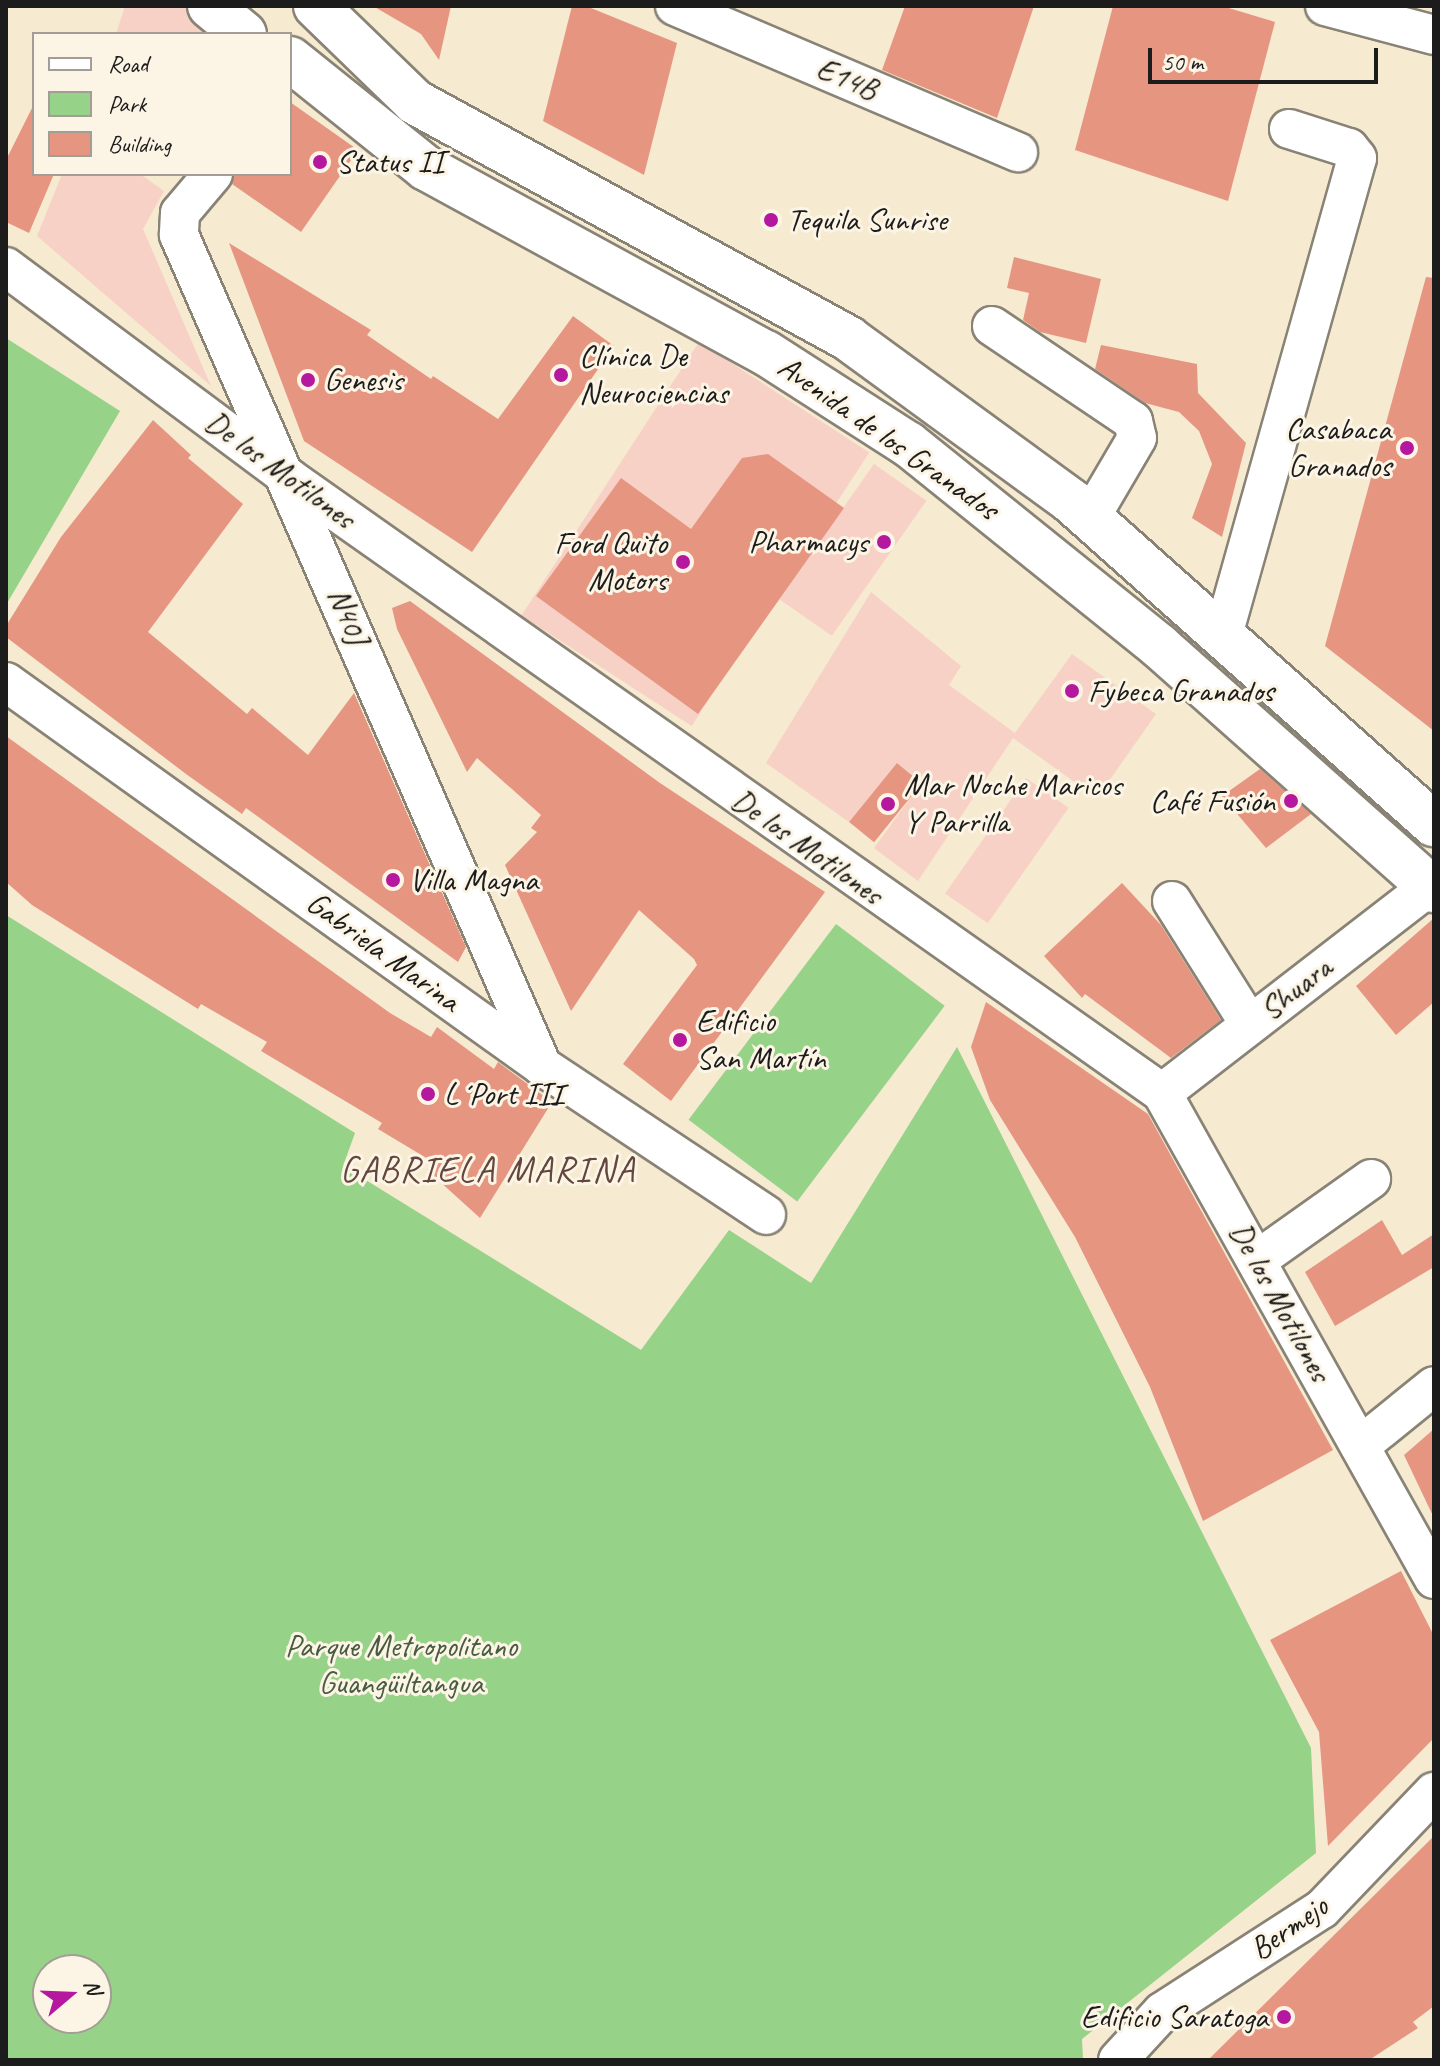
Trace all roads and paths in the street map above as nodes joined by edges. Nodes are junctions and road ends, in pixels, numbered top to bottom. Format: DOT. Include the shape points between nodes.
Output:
graph roads {
  1 [pos="210,6"];
  2 [pos="241,6"];
  3 [pos="316,6"];
  4 [pos="675,6"];
  5 [pos="1325,6"];
  6 [pos="242,32"];
  7 [pos="263,32"];
  8 [pos="1434,35"];
  9 [pos="293,69"];
  10 [pos="1289,129"];
  11 [pos="1018,152"];
  12 [pos="211,176"];
  13 [pos="6,267"];
  14 [pos="992,326"];
  15 [pos="289,478"];
  16 [pos="1090,518"];
  17 [pos="1223,635"];
  18 [pos="6,682"];
  19 [pos="1434,824"];
  20 [pos="1432,888"];
  21 [pos="1172,901"];
  22 [pos="1250,1025"];
  23 [pos="542,1066"];
  24 [pos="1162,1093"];
  25 [pos="1371,1179"];
  26 [pos="766,1215"];
  27 [pos="1257,1260"];
  28 [pos="1434,1386"];
  29 [pos="1360,1446"];
  30 [pos="1434,1579"];
  31 [pos="1434,1792"];
  32 [pos="1124,2055"];
  1 -- 6 [label="main road"];
  2 -- 7 [label="main road"];
  3 -- 16 [label="main road, Avenida de los Granados" via="415,102 849,339"];
  4 -- 11 [label="street, E14B"];
  5 -- 8 [label="street"];
  9 -- 20 [label="main road, Avenida de los Granados" via="426,168 766,353 908,444 1159,646"];
  10 -- 17 [label="street" via="1349,148 1357,158"];
  12 -- 15 [label="street, N40J" via="180,213 179,235"];
  13 -- 15 [label="street, De los Motilones"];
  14 -- 16 [label="street" via="1133,421 1137,438"];
  15 -- 23 [label="street, N40J"];
  15 -- 24 [label="street, De los Motilones"];
  16 -- 17 [label="main road, Avenida de los Granados"];
  17 -- 19 [label="main road, Avenida de los Granados"];
  18 -- 23 [label="street, Gabriela Marina"];
  20 -- 22 [label="street, Shuara"];
  21 -- 22 [label="street"];
  22 -- 24 [label="street, Shuara"];
  23 -- 26 [label="street, Gabriela Marina"];
  24 -- 27 [label="street, De los Motilones"];
  25 -- 27 [label="street"];
  27 -- 29 [label="street, De los Motilones"];
  28 -- 29 [label="street"];
  29 -- 30 [label="street, De los Motilones"];
  31 -- 32 [label="street, Bermejo" via="1322,1909 1162,2012"];
}
